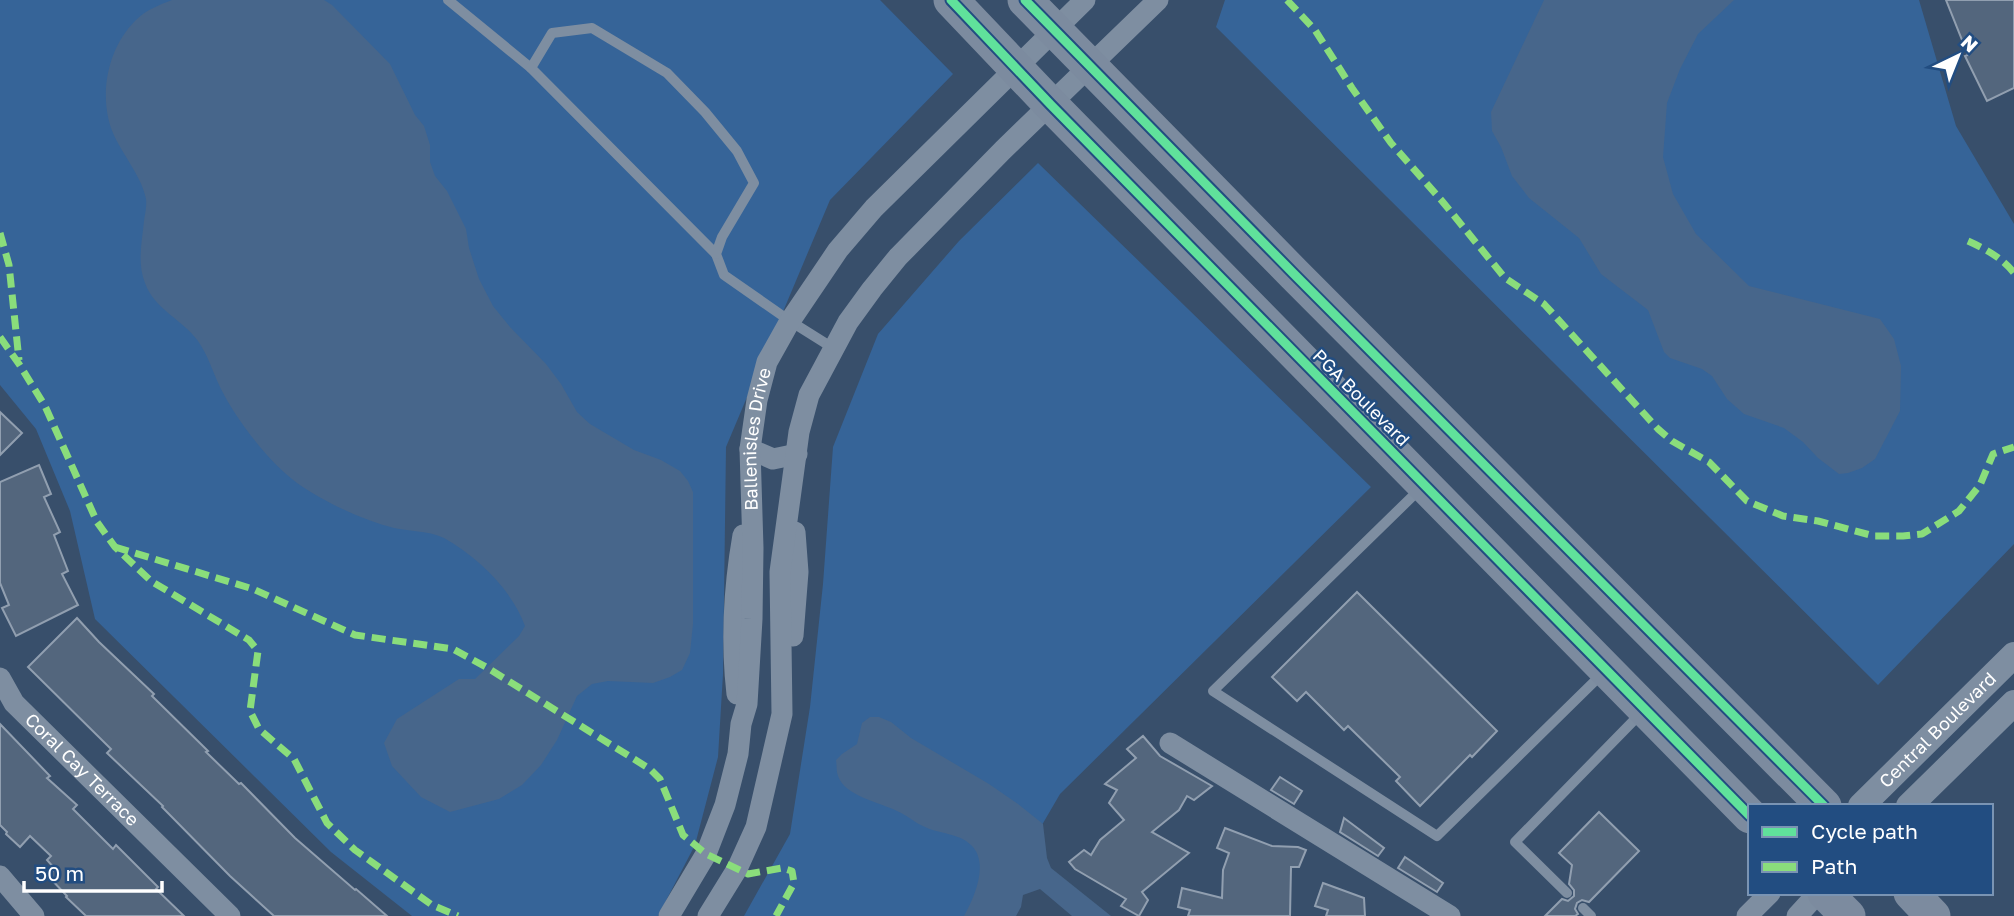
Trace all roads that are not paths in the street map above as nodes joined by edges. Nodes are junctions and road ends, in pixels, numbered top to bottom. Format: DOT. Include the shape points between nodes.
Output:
graph roads {
  1 [pos="448,0"];
  2 [pos="951,0"];
  3 [pos="1025,0"];
  4 [pos="1085,0"];
  5 [pos="1158,0"];
  6 [pos="1035,49"];
  7 [pos="531,68"];
  8 [pos="1070,86"];
  9 [pos="716,254"];
  10 [pos="790,321"];
  11 [pos="833,348"];
  12 [pos="750,449"];
  13 [pos="797,454"];
  14 [pos="751,484"];
  15 [pos="793,484"];
  16 [pos="1424,485"];
  17 [pos="1598,579"];
  18 [pos="780,618"];
  19 [pos="752,619"];
  20 [pos="2014,655"];
  21 [pos="1606,670"];
  22 [pos="0,678"];
  23 [pos="2014,703"];
  24 [pos="1645,709"];
  25 [pos="782,714"];
  26 [pos="741,724"];
  27 [pos="1170,743"];
  28 [pos="1822,804"];
  29 [pos="1863,804"];
  30 [pos="1911,804"];
  31 [pos="1748,814"];
  32 [pos="0,876"];
  33 [pos="1567,893"];
  34 [pos="1768,895"];
  35 [pos="1816,895"];
  36 [pos="1827,895"];
  37 [pos="1912,895"];
  38 [pos="34,916"];
  39 [pos="230,916"];
  40 [pos="669,916"];
  41 [pos="708,916"];
  42 [pos="1450,916"];
  43 [pos="1747,916"];
  44 [pos="1797,916"];
  45 [pos="1848,916"];
  46 [pos="1933,916"];
  1 -- 7 [label="lane"];
  2 -- 6 [label="main road, PGA Boulevard"];
  3 -- 6 [label="main road, PGA Boulevard"];
  4 -- 6 [label="street, Ballenisles Drive"];
  5 -- 8 [label="street, Ballenisles Drive"];
  6 -- 8 [label="main road, PGA Boulevard"];
  6 -- 8 [label="main road, PGA Boulevard"];
  6 -- 10 [label="street, Ballenisles Drive" via="874,208 838,250"];
  7 -- 9 [label="lane"];
  7 -- 9 [label="lane" via="552,33 592,28 667,74 705,112 737,150 754,183"];
  8 -- 11 [label="street, Ballenisles Drive" via="898,257"];
  8 -- 16 [label="main road, PGA Boulevard"];
  8 -- 17 [label="main road, PGA Boulevard"];
  9 -- 10 [label="lane" via="724,275"];
  10 -- 11 [label="lane"];
  10 -- 12 [label="street, Ballenisles Drive" via="766,362"];
  11 -- 13 [label="street, Ballenisles Drive" via="809,395"];
  12 -- 13 [label="street" via="774,459"];
  12 -- 14 [label="street, Ballenisles Drive"];
  13 -- 15 [label="street, Ballenisles Drive"];
  14 -- 19 [label="street, Ballenisles Drive"];
  14 -- 26 [label="street" via="737,569 734,663"];
  15 -- 18 [label="street, Ballenisles Drive" via="780,572"];
  15 -- 25 [label="street" via="798,572"];
  16 -- 17 [label="main road" via="1449,466 1469,472 1514,514"];
  16 -- 21 [label="main road, PGA Boulevard"];
  16 -- 21 [label="lane" via="1213,691 1437,836"];
  17 -- 28 [label="main road, PGA Boulevard"];
  18 -- 19 [label="street"];
  18 -- 25 [label="street, Ballenisles Drive"];
  19 -- 26 [label="street, Ballenisles Drive" via="747,704"];
  20 -- 29 [label="street, Central Boulevard"];
  21 -- 24 [label="main road, PGA Boulevard"];
  22 -- 39 [label="street, Coral Cay Terrace" via="14,703"];
  23 -- 30 [label="street, Central Boulevard"];
  24 -- 31 [label="main road, PGA Boulevard"];
  24 -- 33 [label="lane" via="1515,842"];
  25 -- 41 [label="street, Ballenisles Drive" via="756,827"];
  26 -- 40 [label="street, Ballenisles Drive" via="725,806 706,854"];
  27 -- 42 [label="street"];
  32 -- 38 [label="street"];
  34 -- 43 [label="street"];
  35 -- 44 [label="street"];
  36 -- 45 [label="main road"];
  37 -- 46 [label="main road"];
}
